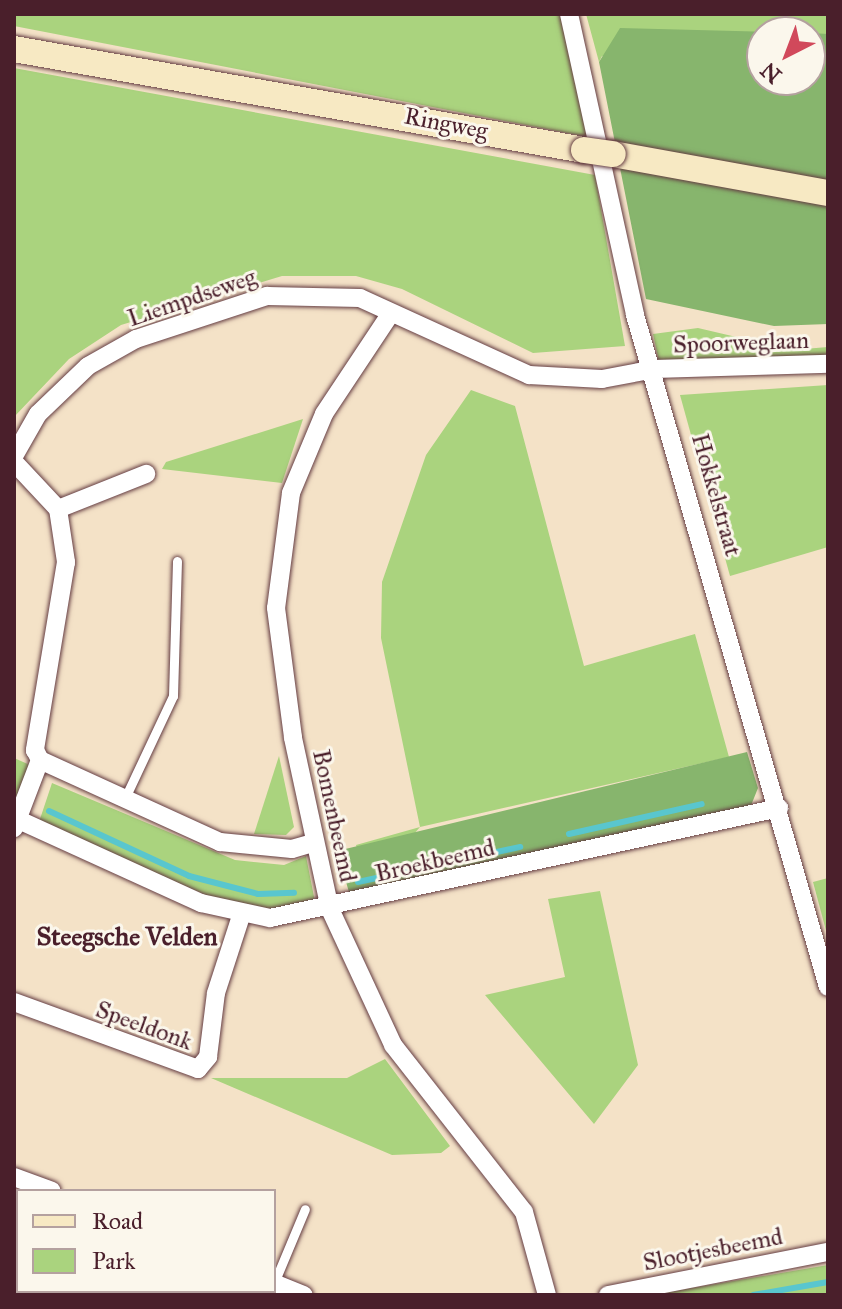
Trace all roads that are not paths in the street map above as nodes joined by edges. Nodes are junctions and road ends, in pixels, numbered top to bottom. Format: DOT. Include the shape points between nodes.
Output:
graph roads {
  1 [pos="569,14"];
  2 [pos="14,38"];
  3 [pos="14,49"];
  4 [pos="65,54"];
  5 [pos="828,193"];
  6 [pos="391,313"];
  7 [pos="828,364"];
  8 [pos="655,369"];
  9 [pos="14,456"];
  10 [pos="14,462"];
  11 [pos="146,474"];
  12 [pos="58,509"];
  13 [pos="177,561"];
  14 [pos="40,760"];
  15 [pos="124,800"];
  16 [pos="779,808"];
  17 [pos="18,825"];
  18 [pos="313,843"];
  19 [pos="330,909"];
  20 [pos="241,916"];
  21 [pos="828,987"];
  22 [pos="14,1002"];
  23 [pos="14,1177"];
  24 [pos="47,1189"];
  25 [pos="305,1209"];
  26 [pos="828,1252"];
  27 [pos="276,1278"];
  28 [pos="276,1284"];
  29 [pos="304,1295"];
  30 [pos="547,1295"];
  31 [pos="608,1295"];
  1 -- 8 [label="street, Hokkelstraat" via="635,315"];
  2 -- 4 [label="main road, Ringweg"];
  3 -- 4 [label="main road, Ringweg"];
  4 -- 5 [label="main road, Ringweg, bridge"];
  6 -- 8 [label="street, Liempdseweg" via="529,375 602,379"];
  6 -- 9 [label="street, Liempdseweg" via="360,298 267,296 136,339 88,366 38,414"];
  6 -- 18 [label="street, Bomenbeemd" via="324,414 291,493 280,547 276,608"];
  7 -- 8 [label="street, Spoorweglaan"];
  8 -- 16 [label="street, Hokkelstraat"];
  10 -- 12 [label="street"];
  11 -- 12 [label="street"];
  12 -- 14 [label="street" via="66,562 35,750"];
  13 -- 15 [label="lane" via="173,696"];
  14 -- 15 [label="street"];
  14 -- 17 [label="street"];
  15 -- 18 [label="street" via="220,842 292,849"];
  16 -- 19 [label="street, Broekbeemd"];
  16 -- 21 [label="street, Hokkelstraat"];
  17 -- 20 [label="street, Broekbeemd"];
  18 -- 19 [label="street, Bomenbeemd"];
  19 -- 20 [label="street, Broekbeemd"];
  19 -- 30 [label="street, Bomenbeemd" via="393,1045 524,1212"];
  20 -- 22 [label="street, Speeldonk" via="216,993 208,1057 198,1069"];
  23 -- 24 [label="street"];
  25 -- 27 [label="lane"];
  26 -- 31 [label="street, Slootjesbeemd"];
  28 -- 29 [label="street"];
}
